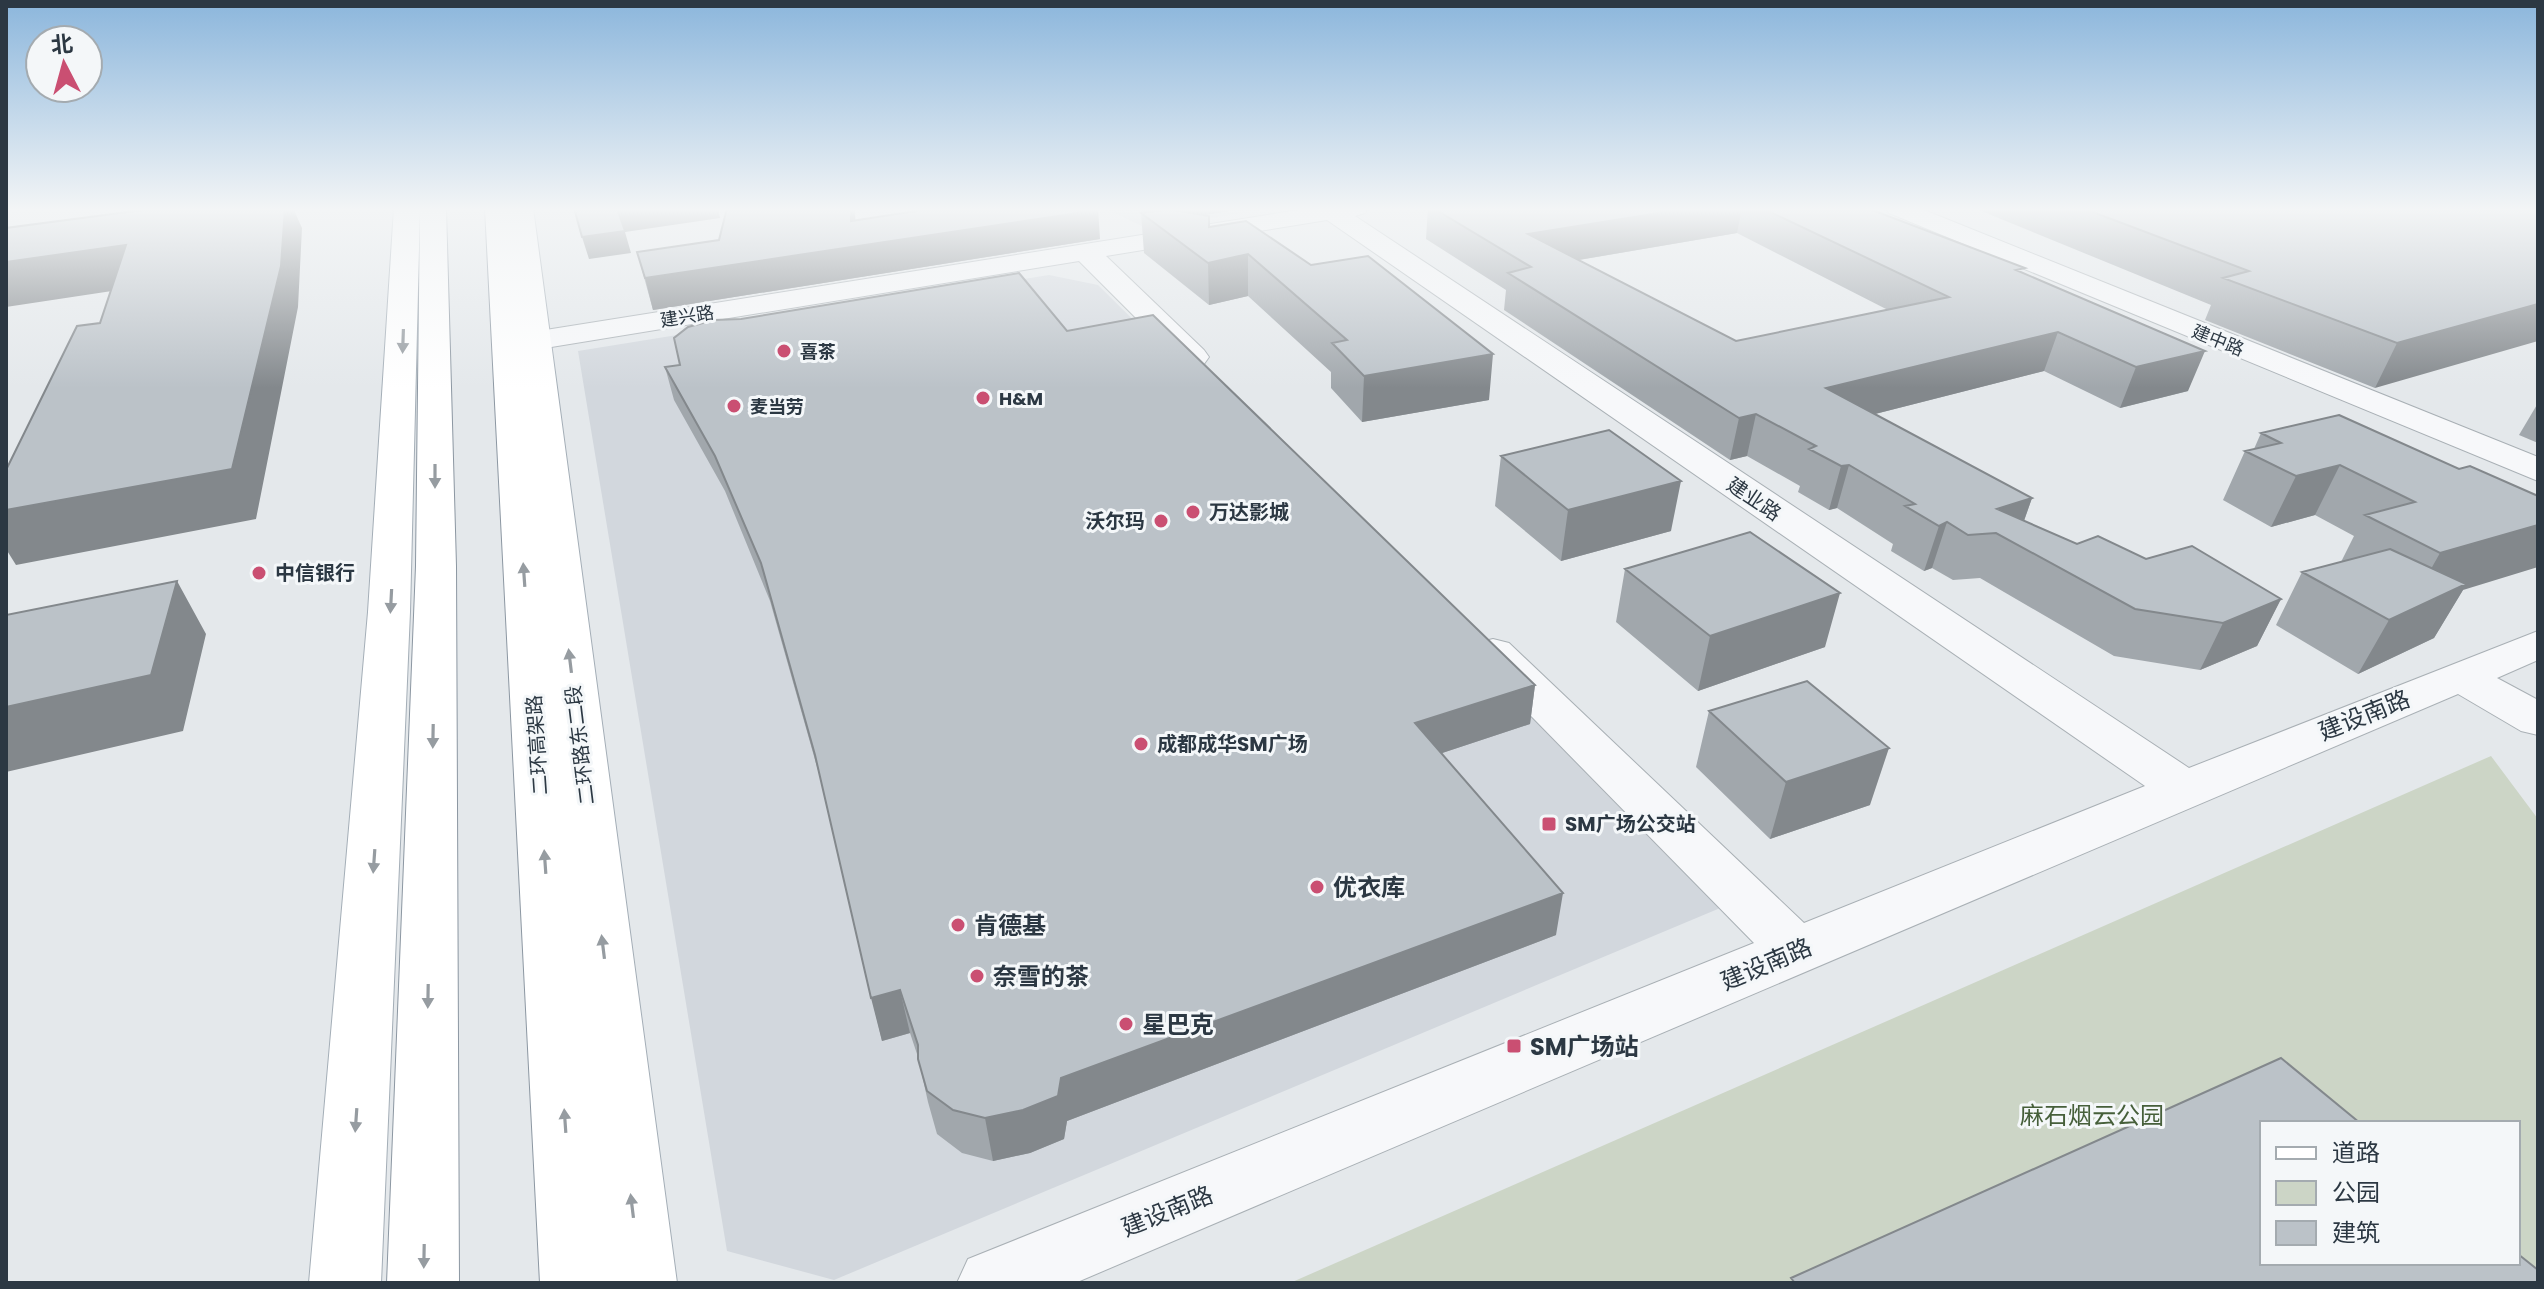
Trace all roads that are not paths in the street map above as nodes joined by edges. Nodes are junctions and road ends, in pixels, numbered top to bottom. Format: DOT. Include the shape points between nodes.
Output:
graph roads {
  1 [pos="405,268"];
  2 [pos="434,268"];
  3 [pos="502,268"];
  4 [pos="526,268"];
  5 [pos="986,268"];
  6 [pos="1102,268"];
  7 [pos="1426,268"];
  8 [pos="2045,268"];
  9 [pos="533,341"];
  10 [pos="1221,385"];
  11 [pos="2538,470"];
  12 [pos="1470,629"];
  13 [pos="2538,644"];
  14 [pos="2460,676"];
  15 [pos="2538,720"];
  16 [pos="2183,788"];
  17 [pos="1797,951"];
  18 [pos="345,1283"];
  19 [pos="423,1283"];
  20 [pos="576,1283"];
  21 [pos="641,1283"];
  22 [pos="993,1283"];
  1 -- 18 [label="main road, one-way" via="386,682"];
  2 -- 19 [label="main road, one-way" via="436,566"];
  20 -- 3 [label="main road, 二环高架路, one-way"];
  4 -- 9 [label="main road, 二环路东二段"];
  5 -- 9 [label="street, 建兴路"];
  6 -- 10 [label="street"];
  7 -- 16 [label="street, 建业路"];
  8 -- 11 [label="street, 建中路"];
  21 -- 9 [label="main road, 二环路东二段, one-way"];
  12 -- 17 [label="street"];
  13 -- 14 [label="street, 建设南路"];
  14 -- 15 [label="street"];
  14 -- 16 [label="street, 建设南路"];
  16 -- 17 [label="street, 建设南路"];
  17 -- 22 [label="street, 建设南路"];
}
